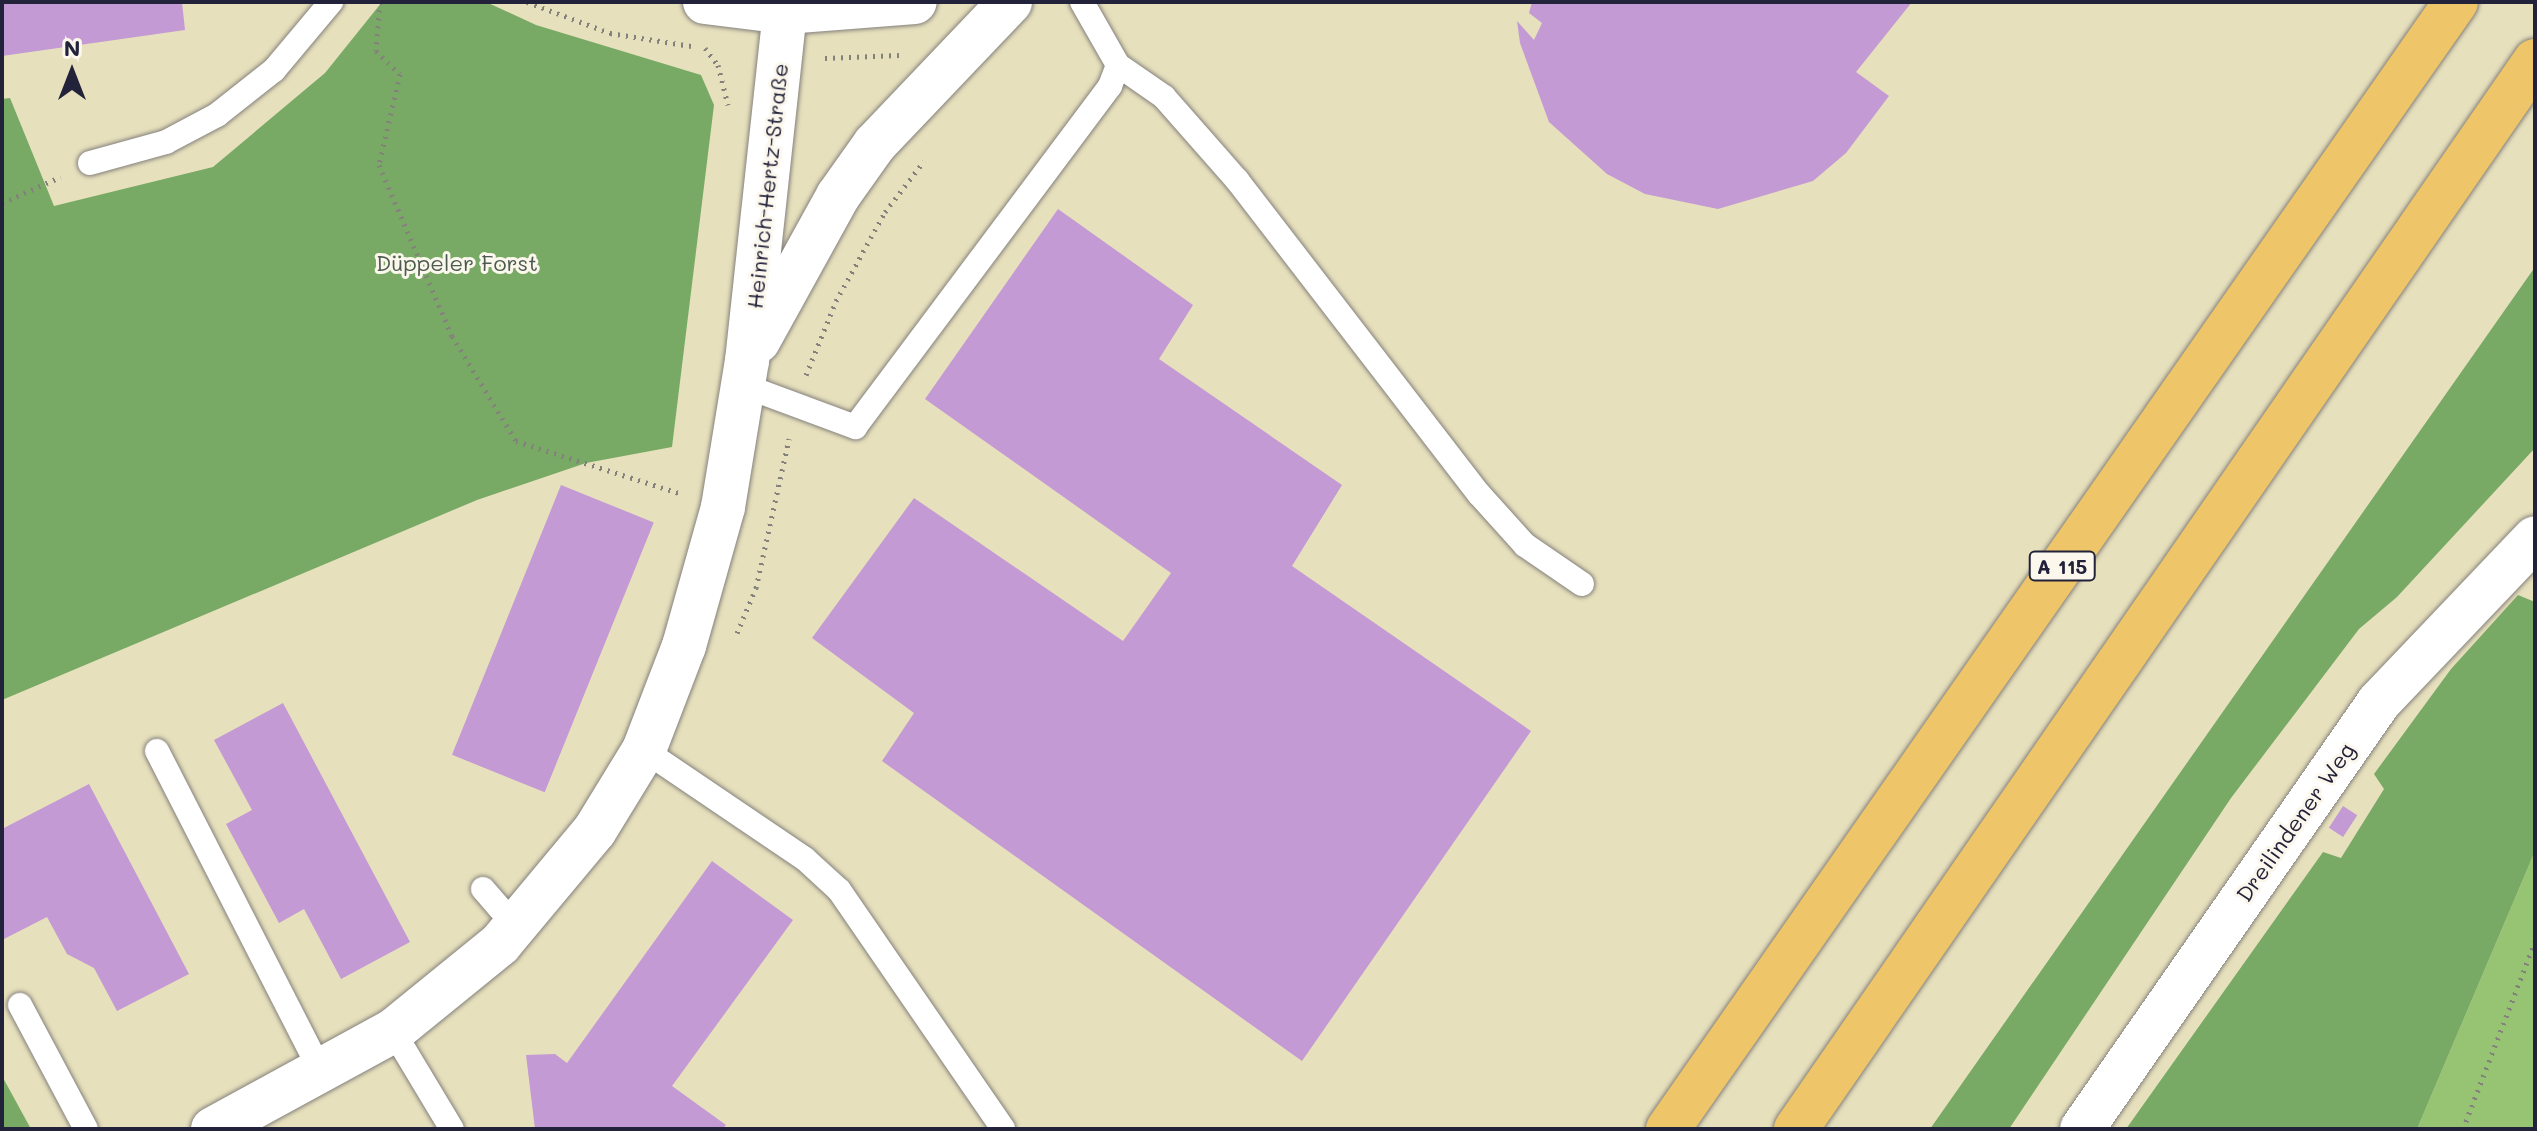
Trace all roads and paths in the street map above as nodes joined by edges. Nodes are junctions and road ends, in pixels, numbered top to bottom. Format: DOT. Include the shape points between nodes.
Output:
graph roads {
  1 [pos="331,2"];
  2 [pos="380,2"];
  3 [pos="705,2"];
  4 [pos="915,2"];
  5 [pos="1010,2"];
  6 [pos="1082,2"];
  7 [pos="2456,2"];
  8 [pos="843,6"];
  9 [pos="785,12"];
  10 [pos="705,48"];
  11 [pos="2535,61"];
  12 [pos="1118,65"];
  13 [pos="731,120"];
  14 [pos="90,163"];
  15 [pos="2,203"];
  16 [pos="745,373"];
  17 [pos="723,507"];
  18 [pos="2535,538"];
  19 [pos="1582,584"];
  20 [pos="644,750"];
  21 [pos="157,751"];
  22 [pos="483,889"];
  23 [pos="516,927"];
  24 [pos="2535,941"];
  25 [pos="20,1005"];
  26 [pos="393,1031"];
  27 [pos="322,1073"];
  28 [pos="86,1129"];
  29 [pos="213,1129"];
  30 [pos="452,1129"];
  31 [pos="1003,1129"];
  32 [pos="1668,1129"];
  33 [pos="1796,1129"];
  34 [pos="2082,1129"];
  35 [pos="2463,1129"];
  1 -- 14 [label="lane" via="274,70 217,115 166,142"];
  2 -- 17 [label="path" via="376,51 400,74 379,165 452,336 516,441"];
  3 -- 9 [label="street"];
  4 -- 8 [label="street"];
  5 -- 16 [label="street, Heinrich-Hertz-Straße" via="875,144 838,196"];
  6 -- 12 [label="lane"];
  7 -- 32 [label="highway, A 115"];
  8 -- 9 [label="street"];
  9 -- 16 [label="street, Heinrich-Hertz-Straße"];
  10 -- 13 [label="path" via="718,65"];
  11 -- 33 [label="highway"];
  12 -- 16 [label="lane" via="1110,86 855,427"];
  12 -- 19 [label="lane" via="1164,97 1243,174 1479,494 1525,545"];
  14 -- 15 [label="path"];
  16 -- 17 [label="street, Heinrich-Hertz-Straße"];
  17 -- 20 [label="street, Heinrich-Hertz-Straße" via="684,646"];
  18 -- 34 [label="street, Dreilindener Weg" via="2379,702"];
  20 -- 23 [label="street, Heinrich-Hertz-Straße" via="595,830"];
  20 -- 31 [label="lane" via="805,859 839,890"];
  21 -- 27 [label="lane"];
  22 -- 23 [label="lane"];
  23 -- 26 [label="street, Heinrich-Hertz-Straße"];
  24 -- 35 [label="path"];
  25 -- 28 [label="lane"];
  26 -- 27 [label="street, Heinrich-Hertz-Straße"];
  26 -- 30 [label="lane"];
  27 -- 29 [label="street, Heinrich-Hertz-Straße"];
}
